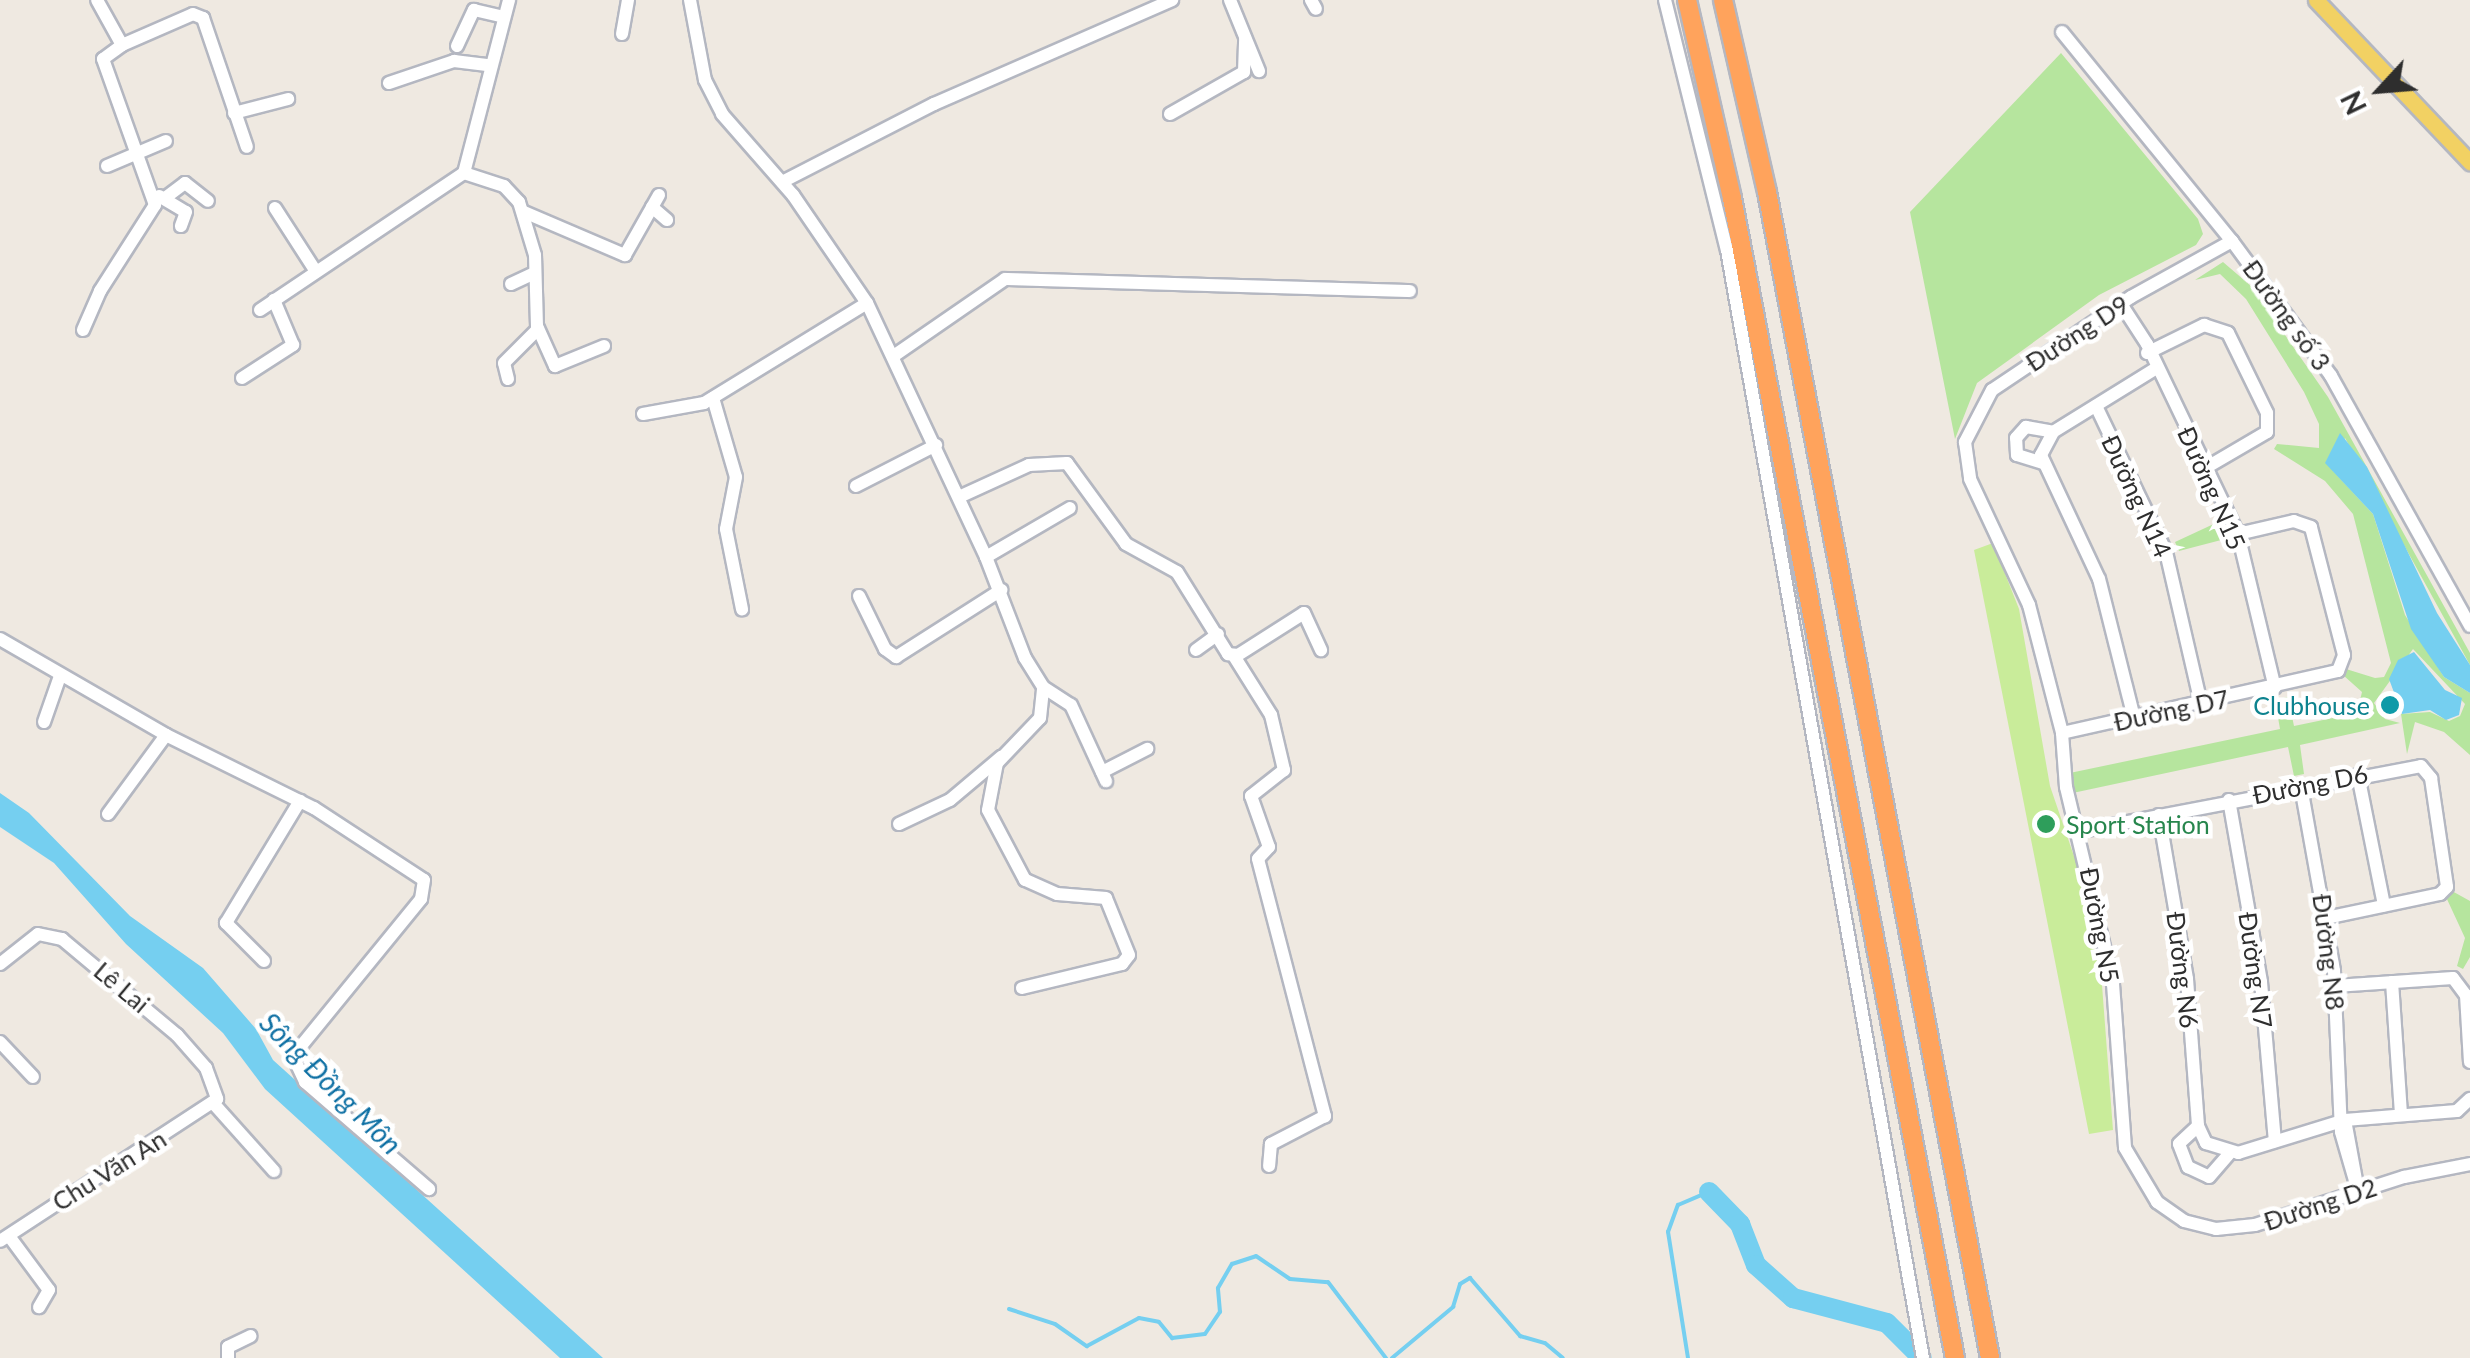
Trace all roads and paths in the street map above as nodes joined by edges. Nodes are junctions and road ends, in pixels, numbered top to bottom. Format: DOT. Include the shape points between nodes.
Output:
graph roads {
  1 [pos="97,0"];
  2 [pos="509,0"];
  3 [pos="628,0"];
  4 [pos="690,0"];
  5 [pos="1172,0"];
  6 [pos="1230,0"];
  7 [pos="1666,0"];
  8 [pos="1687,0"];
  9 [pos="1723,0"];
  10 [pos="2316,0"];
  11 [pos="504,18"];
  12 [pos="2062,32"];
  13 [pos="622,34"];
  14 [pos="1245,38"];
  15 [pos="122,45"];
  16 [pos="457,46"];
  17 [pos="489,65"];
  18 [pos="1259,72"];
  19 [pos="390,83"];
  20 [pos="288,99"];
  21 [pos="234,113"];
  22 [pos="1170,114"];
  23 [pos="166,141"];
  24 [pos="247,148"];
  25 [pos="136,153"];
  26 [pos="2470,162"];
  27 [pos="107,166"];
  28 [pos="464,173"];
  29 [pos="782,182"];
  30 [pos="160,196"];
  31 [pos="208,201"];
  32 [pos="652,205"];
  33 [pos="274,208"];
  34 [pos="524,212"];
  35 [pos="667,220"];
  36 [pos="181,226"];
  37 [pos="652,236"];
  38 [pos="2232,240"];
  39 [pos="316,270"];
  40 [pos="535,273"];
  41 [pos="510,284"];
  42 [pos="1410,291"];
  43 [pos="274,300"];
  44 [pos="867,302"];
  45 [pos="2121,304"];
  46 [pos="260,310"];
  47 [pos="538,329"];
  48 [pos="83,330"];
  49 [pos="604,346"];
  50 [pos="2146,353"];
  51 [pos="895,356"];
  52 [pos="2154,369"];
  53 [pos="242,378"];
  54 [pos="508,380"];
  55 [pos="713,398"];
  56 [pos="2096,406"];
  57 [pos="643,414"];
  58 [pos="2053,432"];
  59 [pos="936,445"];
  60 [pos="1965,460"];
  61 [pos="2043,463"];
  62 [pos="2207,467"];
  63 [pos="856,486"];
  64 [pos="959,498"];
  65 [pos="1070,508"];
  66 [pos="2238,534"];
  67 [pos="986,556"];
  68 [pos="1000,590"];
  69 [pos="859,596"];
  70 [pos="742,609"];
  71 [pos="2470,626"];
  72 [pos="1218,634"];
  73 [pos="0,639"];
  74 [pos="1196,650"];
  75 [pos="1321,650"];
  76 [pos="1234,656"];
  77 [pos="60,676"];
  78 [pos="1044,687"];
  79 [pos="2275,688"];
  80 [pos="2201,704"];
  81 [pos="2134,718"];
  82 [pos="44,722"];
  83 [pos="2062,733"];
  84 [pos="166,735"];
  85 [pos="1147,749"];
  86 [pos="1001,756"];
  87 [pos="2358,775"];
  88 [pos="2301,786"];
  89 [pos="2229,800"];
  90 [pos="300,801"];
  91 [pos="108,814"];
  92 [pos="2159,815"];
  93 [pos="900,824"];
  94 [pos="2081,831"];
  95 [pos="2384,905"];
  96 [pos="2326,918"];
  97 [pos="264,962"];
  98 [pos="0,964"];
  99 [pos="2392,982"];
  100 [pos="2335,986"];
  101 [pos="1022,988"];
  102 [pos="0,1042"];
  103 [pos="2470,1062"];
  104 [pos="32,1077"];
  105 [pos="2469,1101"];
  106 [pos="216,1102"];
  107 [pos="2401,1114"];
  108 [pos="2345,1120"];
  109 [pos="2198,1126"];
  110 [pos="2275,1141"];
  111 [pos="2229,1154"];
  112 [pos="2470,1164"];
  113 [pos="1270,1166"];
  114 [pos="274,1171"];
  115 [pos="428,1189"];
  116 [pos="2358,1190"];
  117 [pos="2171,1214"];
  118 [pos="4,1238"];
  119 [pos="39,1307"];
  120 [pos="251,1336"];
  121 [pos="1990,1354"];
  122 [pos="228,1358"];
  123 [pos="1922,1358"];
  124 [pos="1955,1358"];
  1 -- 15 [label="street"];
  2 -- 11 [label="street"];
  3 -- 13 [label="street"];
  4 -- 29 [label="street" via="705,80 739,138"];
  5 -- 29 [label="street" via="934,104"];
  6 -- 14 [label="street"];
  7 -- 123 [label="street" via="1727,250"];
  8 -- 124 [label="highway" via="1732,198"];
  9 -- 121 [label="highway" via="1770,210"];
  10 -- 26 [label="main road"];
  11 -- 16 [label="street" via="474,10"];
  11 -- 17 [label="street"];
  12 -- 38 [label="street, Đường số 3"];
  14 -- 18 [label="street"];
  14 -- 22 [label="street" via="1244,72"];
  15 -- 21 [label="street" via="193,14 203,18"];
  15 -- 25 [label="street" via="103,60"];
  17 -- 19 [label="street" via="454,61"];
  17 -- 28 [label="street"];
  20 -- 21 [label="street"];
  21 -- 24 [label="street"];
  23 -- 25 [label="street"];
  25 -- 27 [label="street"];
  25 -- 30 [label="street"];
  28 -- 34 [label="street" via="504,186"];
  28 -- 39 [label="street"];
  29 -- 44 [label="street"];
  30 -- 31 [label="street" via="185,183"];
  30 -- 36 [label="street" via="186,212"];
  30 -- 48 [label="street"];
  32 -- 34 [label="street" via="625,255"];
  32 -- 35 [label="street"];
  32 -- 37 [label="street"];
  33 -- 39 [label="street"];
  34 -- 40 [label="street"];
  38 -- 45 [label="street, Đường D9"];
  38 -- 71 [label="street, Đường số 3" via="2379,452"];
  39 -- 43 [label="street"];
  40 -- 41 [label="street"];
  40 -- 47 [label="street"];
  42 -- 51 [label="street" via="1006,279"];
  43 -- 46 [label="street"];
  43 -- 53 [label="street" via="294,345"];
  44 -- 51 [label="street"];
  44 -- 55 [label="street"];
  45 -- 50 [label="street, Đường N15"];
  45 -- 60 [label="street, Đường D9" via="1987,395 1967,433"];
  47 -- 49 [label="street" via="557,368"];
  47 -- 54 [label="street" via="504,362"];
  50 -- 52 [label="street, Đường N15"];
  50 -- 62 [label="street" via="2214,325 2228,333 2267,414 2267,432"];
  51 -- 59 [label="street"];
  52 -- 56 [label="street"];
  52 -- 62 [label="street, Đường N15"];
  55 -- 57 [label="street" via="682,411"];
  55 -- 70 [label="street" via="736,477 726,529"];
  56 -- 58 [label="street"];
  56 -- 80 [label="street, Đường N14" via="2166,552"];
  58 -- 61 [label="street" via="2042,446"];
  58 -- 61 [label="street" via="2026,427 2016,438 2017,455 2035,455"];
  59 -- 63 [label="street"];
  59 -- 64 [label="street"];
  60 -- 83 [label="street, Đường N5" via="2029,605"];
  61 -- 81 [label="street" via="2099,579"];
  62 -- 66 [label="street, Đường N15"];
  64 -- 67 [label="street"];
  64 -- 72 [label="street" via="1029,465 1068,464 1126,544 1177,572"];
  65 -- 67 [label="street"];
  66 -- 79 [label="street, Đường N15"];
  66 -- 79 [label="street, Đường D7" via="2294,521 2311,527 2344,655 2338,671"];
  67 -- 68 [label="street"];
  68 -- 69 [label="street" via="896,657 885,649"];
  68 -- 78 [label="street" via="1025,658"];
  72 -- 74 [label="street"];
  72 -- 76 [label="street"];
  73 -- 77 [label="street"];
  75 -- 76 [label="street" via="1302,614"];
  76 -- 113 [label="street" via="1272,728 1284,774 1251,796 1269,847 1258,859 1325,1116 1271,1144"];
  77 -- 82 [label="street"];
  77 -- 84 [label="street"];
  78 -- 85 [label="street" via="1072,705 1104,776"];
  78 -- 86 [label="street" via="1040,718"];
  79 -- 80 [label="street, Đường D7"];
  80 -- 81 [label="street, Đường D7"];
  81 -- 83 [label="street, Đường D7"];
  83 -- 94 [label="street, Đường N5" via="2066,787"];
  84 -- 90 [label="street"];
  84 -- 91 [label="street"];
  86 -- 93 [label="street" via="950,800"];
  86 -- 101 [label="street" via="988,810 1022,878 1057,894 1106,898 1129,952 1122,964"];
  87 -- 88 [label="street, Đường D6"];
  87 -- 95 [label="street"];
  87 -- 95 [label="street, Đường D6" via="2420,766 2431,778 2447,887"];
  88 -- 89 [label="street, Đường D6"];
  88 -- 96 [label="street, Đường N8"];
  89 -- 92 [label="street, Đường D6"];
  89 -- 110 [label="street, Đường N7" via="2261,982"];
  90 -- 97 [label="street" via="226,923"];
  90 -- 115 [label="street" via="399,860 426,886 292,1056 305,1082"];
  92 -- 94 [label="street, Đường D6"];
  92 -- 109 [label="street, Đường N6" via="2188,979"];
  94 -- 117 [label="street, Đường N5" via="2113,984 2124,1148 2144,1188"];
  95 -- 96 [label="street"];
  96 -- 100 [label="street, Đường N8"];
  98 -- 106 [label="street, Lê Lai" via="38,934 62,938 178,1035 206,1068"];
  99 -- 100 [label="street"];
  99 -- 103 [label="street" via="2460,982"];
  99 -- 107 [label="street"];
  100 -- 108 [label="street, Đường N8"];
  102 -- 104 [label="street"];
  105 -- 107 [label="street" via="2457,1111"];
  106 -- 114 [label="street, Lê Lai"];
  106 -- 118 [label="street, Chu Văn An"];
  107 -- 108 [label="street"];
  108 -- 110 [label="street"];
  108 -- 116 [label="street, Đường N8" via="2341,1132"];
  109 -- 111 [label="street" via="2206,1143"];
  109 -- 111 [label="street, Đường N6" via="2180,1144 2188,1166 2209,1177"];
  110 -- 111 [label="street"];
  112 -- 116 [label="street, Đường D2"];
  116 -- 117 [label="street, Đường D2" via="2230,1229 2200,1227"];
  118 -- 119 [label="street" via="48,1290"];
  120 -- 122 [label="street" via="228,1347"];
}
